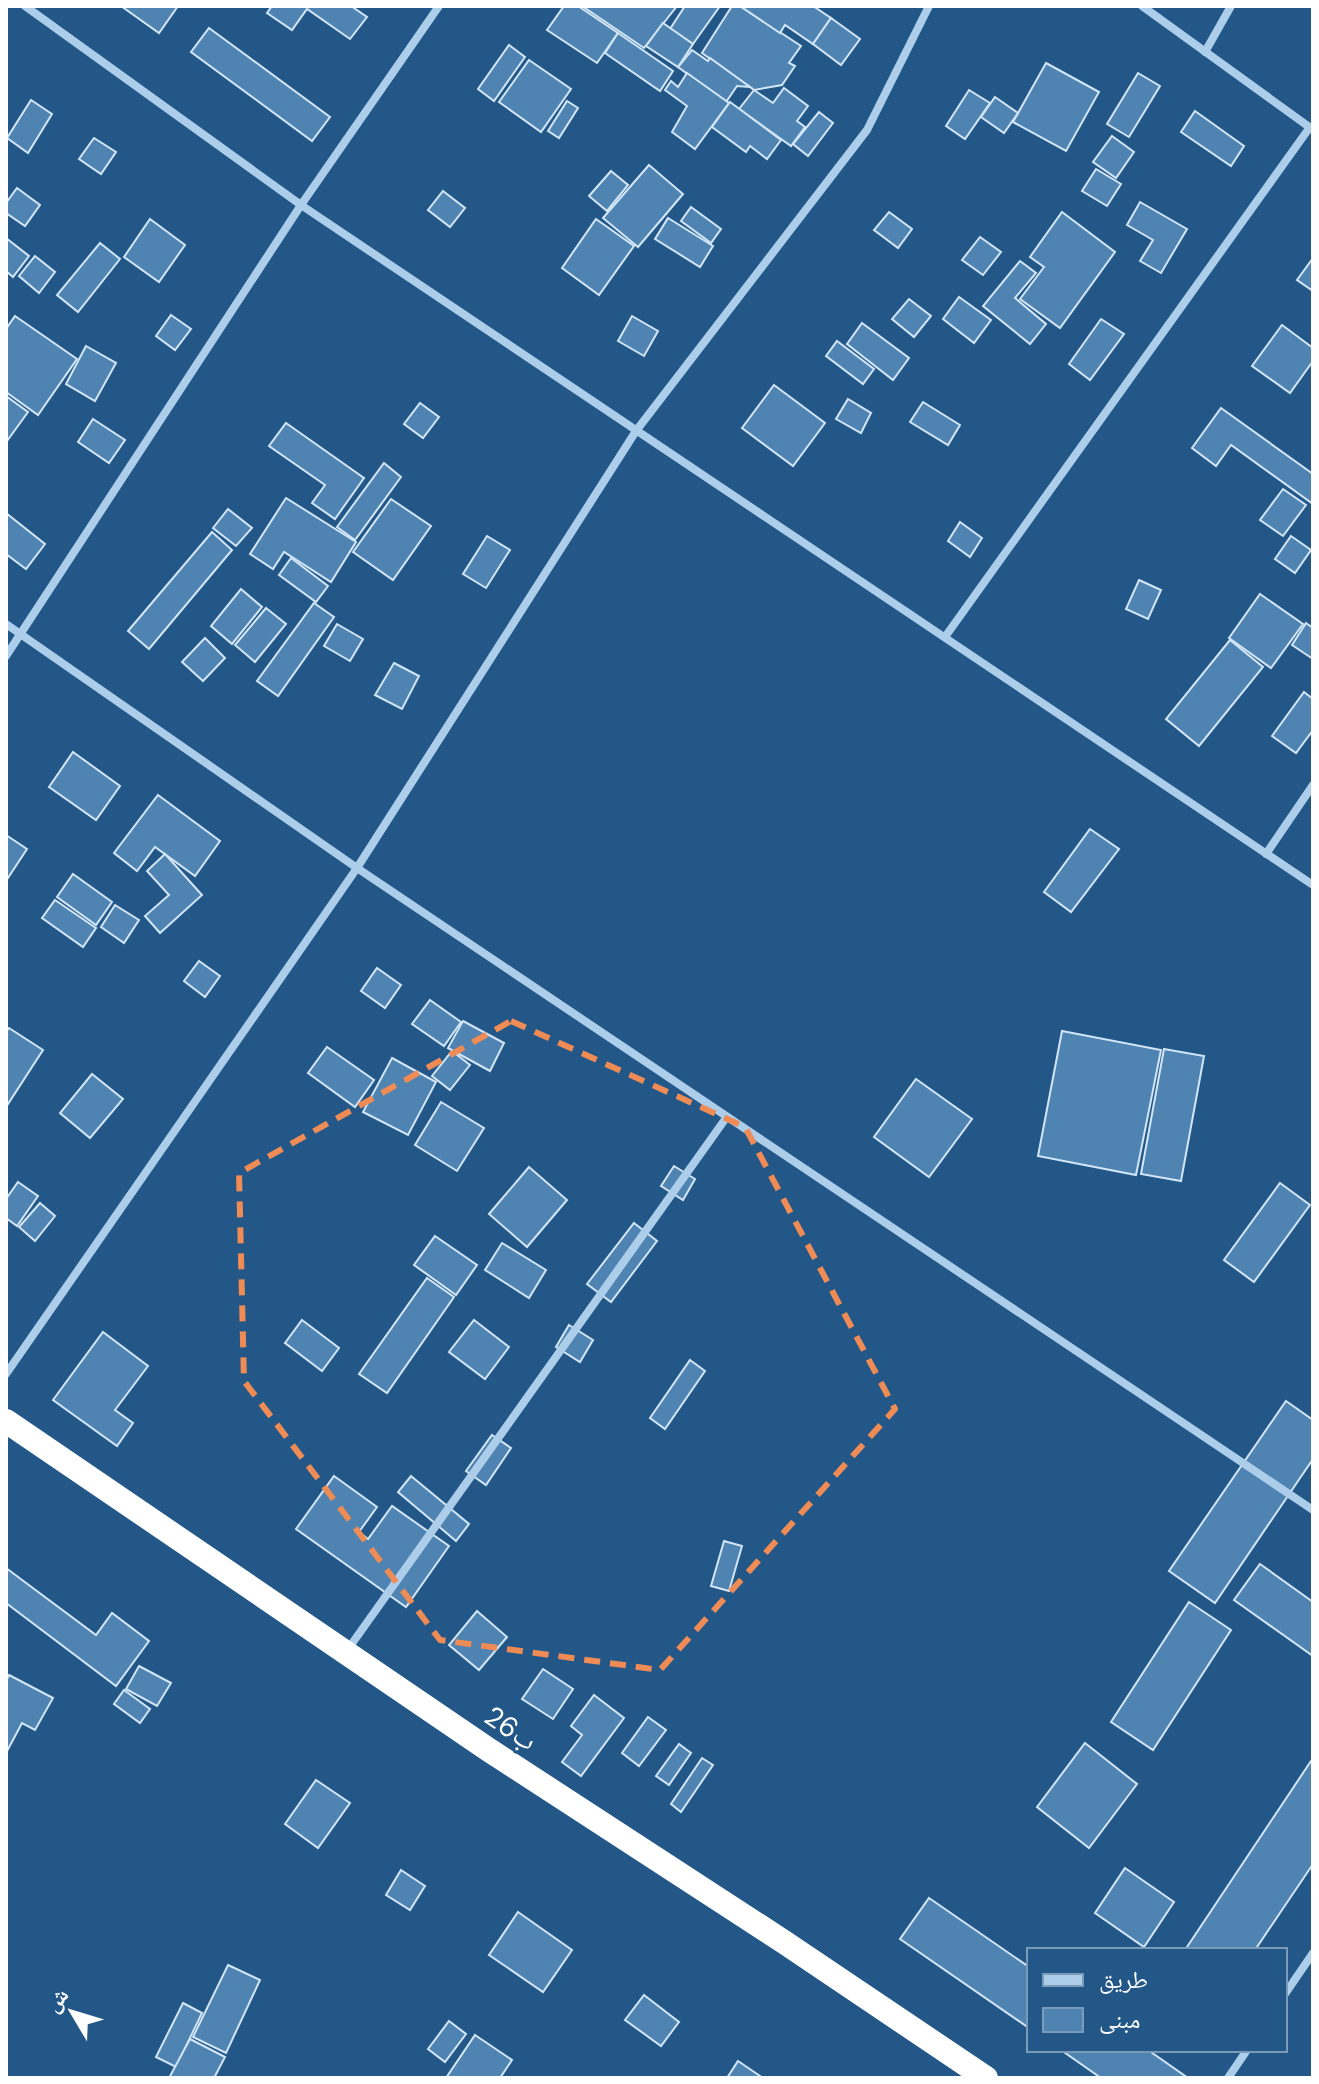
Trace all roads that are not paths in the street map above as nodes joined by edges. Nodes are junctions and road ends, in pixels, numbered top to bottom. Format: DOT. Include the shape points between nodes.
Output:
graph roads {
  1 [pos="25,6"];
  2 [pos="439,6"];
  3 [pos="929,6"];
  4 [pos="1142,6"];
  5 [pos="1231,6"];
  6 [pos="1205,52"];
  7 [pos="1311,128"];
  8 [pos="301,205"];
  9 [pos="636,431"];
  10 [pos="6,624"];
  11 [pos="21,634"];
  12 [pos="945,637"];
  13 [pos="6,656"];
  14 [pos="1313,785"];
  15 [pos="1266,854"];
  16 [pos="357,868"];
  17 [pos="1313,885"];
  18 [pos="726,1118"];
  19 [pos="6,1374"];
  20 [pos="6,1421"];
  21 [pos="1313,1510"];
  22 [pos="346,1653"];
  23 [pos="1313,1953"];
  24 [pos="1287,1991"];
  25 [pos="1246,2052"];
  26 [pos="986,2078"];
  27 [pos="1228,2078"];
  1 -- 8 [label="street"];
  2 -- 8 [label="street"];
  3 -- 9 [label="street" via="867,130"];
  4 -- 6 [label="street"];
  5 -- 6 [label="street"];
  6 -- 7 [label="street"];
  7 -- 12 [label="street"];
  8 -- 9 [label="street"];
  8 -- 11 [label="street"];
  9 -- 12 [label="street"];
  9 -- 16 [label="street"];
  10 -- 11 [label="street"];
  11 -- 13 [label="street"];
  11 -- 16 [label="street"];
  12 -- 15 [label="street"];
  14 -- 15 [label="street"];
  15 -- 17 [label="street"];
  16 -- 18 [label="street"];
  16 -- 19 [label="street"];
  18 -- 21 [label="street"];
  18 -- 22 [label="street"];
  20 -- 22 [label="highway, 26ب"];
  22 -- 26 [label="highway, 26ب"];
  23 -- 24 [label="street"];
  25 -- 27 [label="street"];
}
